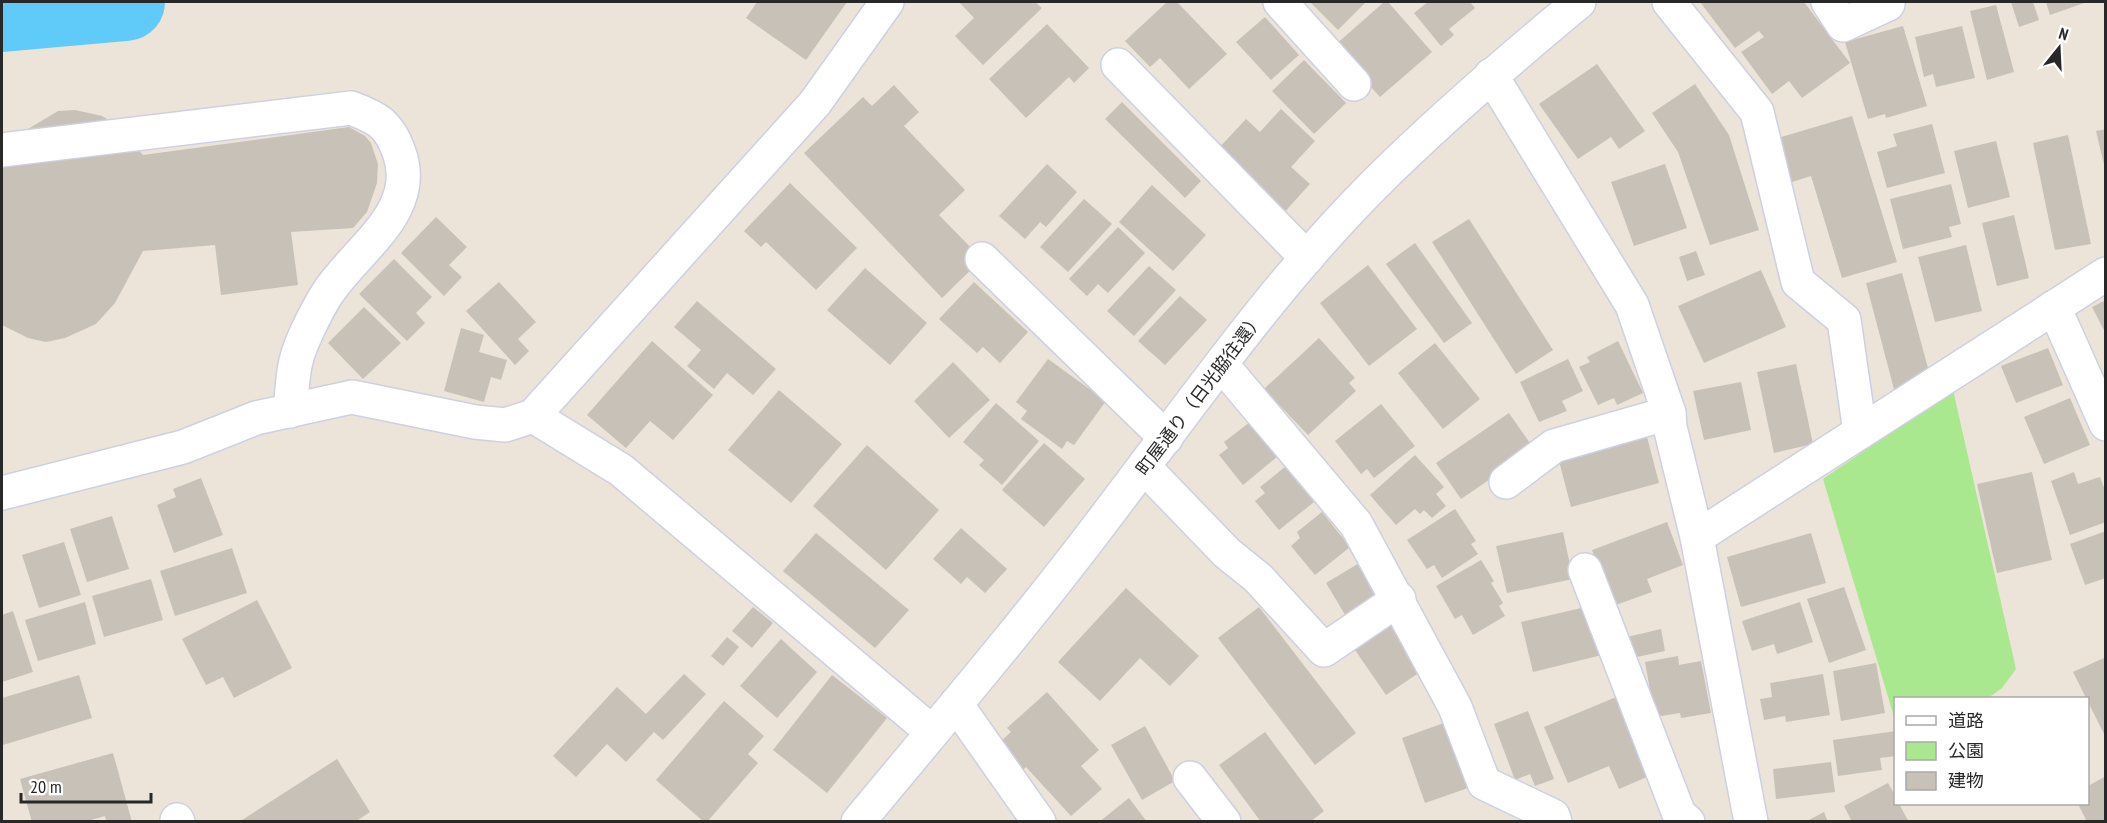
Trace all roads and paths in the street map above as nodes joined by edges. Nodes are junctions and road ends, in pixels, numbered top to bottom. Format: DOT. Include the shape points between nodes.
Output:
graph roads {
  1 [pos="887,2"];
  2 [pos="1280,2"];
  3 [pos="1579,2"];
  4 [pos="1669,2"];
  5 [pos="1827,2"];
  6 [pos="1888,4"];
  7 [pos="1118,65"];
  8 [pos="1491,75"];
  9 [pos="1354,84"];
  10 [pos="2,150"];
  11 [pos="1307,258"];
  12 [pos="982,259"];
  13 [pos="2106,274"];
  14 [pos="2054,307"];
  15 [pos="1222,365"];
  16 [pos="290,411"];
  17 [pos="1669,413"];
  18 [pos="533,416"];
  19 [pos="2106,424"];
  20 [pos="1860,432"];
  21 [pos="1166,438"];
  22 [pos="1144,467"];
  23 [pos="1506,482"];
  24 [pos="2,493"];
  25 [pos="1697,537"];
  26 [pos="1585,570"];
  27 [pos="1399,599"];
  28 [pos="956,704"];
  29 [pos="932,732"];
  30 [pos="1190,778"];
  31 [pos="858,822"];
  32 [pos="1039,822"];
  33 [pos="1224,822"];
  34 [pos="1555,822"];
  35 [pos="1688,822"];
  36 [pos="1751,822"];
  1 -- 18 [label="street" via="815,103"];
  2 -- 9 [label="street"];
  3 -- 8 [label="street, 町屋通り（日光脇往還）"];
  4 -- 20 [label="street" via="1757,112 1798,282 1844,320"];
  5 -- 6 [label="street" via="1843,25"];
  7 -- 11 [label="street"];
  8 -- 11 [label="street, 町屋通り（日光脇往還）" via="1373,185"];
  8 -- 17 [label="street" via="1632,305"];
  10 -- 16 [label="street" via="351,108 387,126 401,157 404,175 400,196 391,217 327,294 296,359"];
  11 -- 15 [label="street, 町屋通り（日光脇往還）"];
  12 -- 21 [label="street"];
  13 -- 14 [label="street"];
  14 -- 19 [label="street"];
  14 -- 20 [label="street"];
  15 -- 21 [label="street, 町屋通り（日光脇往還）"];
  15 -- 27 [label="street" via="1356,524"];
  16 -- 18 [label="street" via="352,397 475,422 505,425"];
  16 -- 24 [label="street" via="256,418 183,447"];
  17 -- 23 [label="street" via="1554,446"];
  17 -- 25 [label="street"];
  18 -- 29 [label="street" via="621,470"];
  20 -- 25 [label="street"];
  21 -- 22 [label="street, 町屋通り（日光脇往還）"];
  22 -- 27 [label="street" via="1258,578 1324,650"];
  22 -- 28 [label="street, 町屋通り（日光脇往還）"];
  25 -- 36 [label="street"];
  26 -- 35 [label="street" via="1679,814"];
  27 -- 34 [label="street" via="1455,707 1484,783 1553,816"];
  28 -- 29 [label="street, 町屋通り（日光脇往還）"];
  28 -- 32 [label="street"];
  29 -- 31 [label="street, 町屋通り（日光脇往還）"];
  30 -- 33 [label="street"];
}
